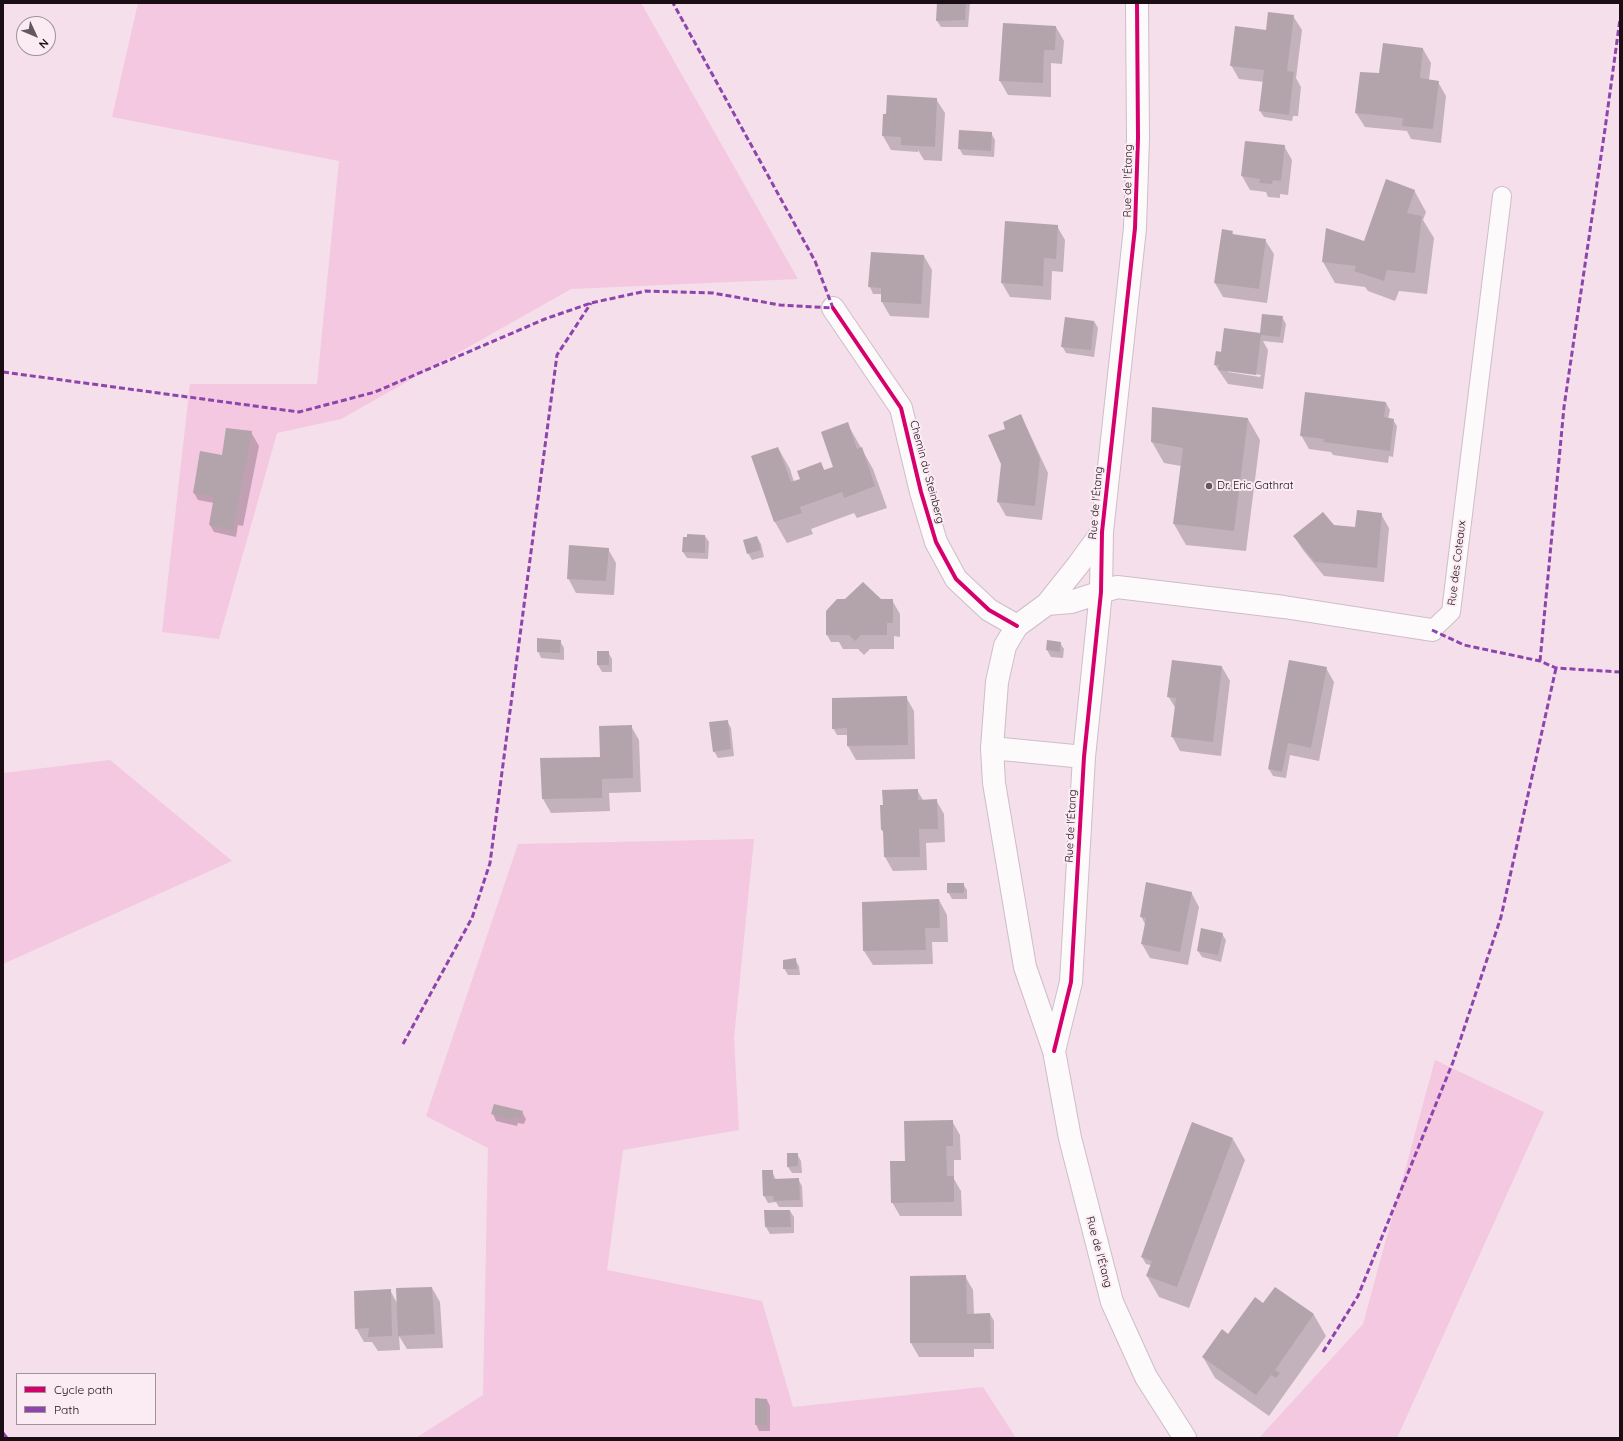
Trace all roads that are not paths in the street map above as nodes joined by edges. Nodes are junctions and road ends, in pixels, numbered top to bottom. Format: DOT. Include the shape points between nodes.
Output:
graph roads {
  1 [pos="1137,3"];
  2 [pos="1502,196"];
  3 [pos="832,308"];
  4 [pos="1102,532"];
  5 [pos="1101,592"];
  6 [pos="1047,604"];
  7 [pos="1016,626"];
  8 [pos="1432,630"];
  9 [pos="992,748"];
  10 [pos="1084,757"];
  11 [pos="1054,1051"];
  12 [pos="1185,1438"];
  1 -- 4 [label="street, Rue de l'Étang" via="1138,138 1135,228"];
  2 -- 8 [label="lane, Rue des Coteaux" via="1451,612"];
  3 -- 7 [label="street, Chemin du Steinberg" via="901,408 936,542 956,579 989,610"];
  4 -- 5 [label="street, Rue de l'Étang"];
  4 -- 6 [label="street, Rue de l'Étang"];
  5 -- 6 [label="street, Rue des Coteaux" via="1072,602"];
  5 -- 8 [label="street, Rue des Coteaux" via="1117,587 1284,607"];
  5 -- 10 [label="street, Rue de l'Étang"];
  6 -- 7 [label="street, Rue de l'Étang"];
  7 -- 9 [label="street, Rue de l'Étang" via="1005,646 997,682"];
  9 -- 10 [label="street"];
  9 -- 11 [label="street, Rue de l'Étang" via="996,795 1025,967"];
  10 -- 11 [label="street, Rue de l'Étang" via="1071,982"];
  11 -- 12 [label="street, Rue de l'Étang" via="1070,1138 1112,1302 1146,1377"];
}
